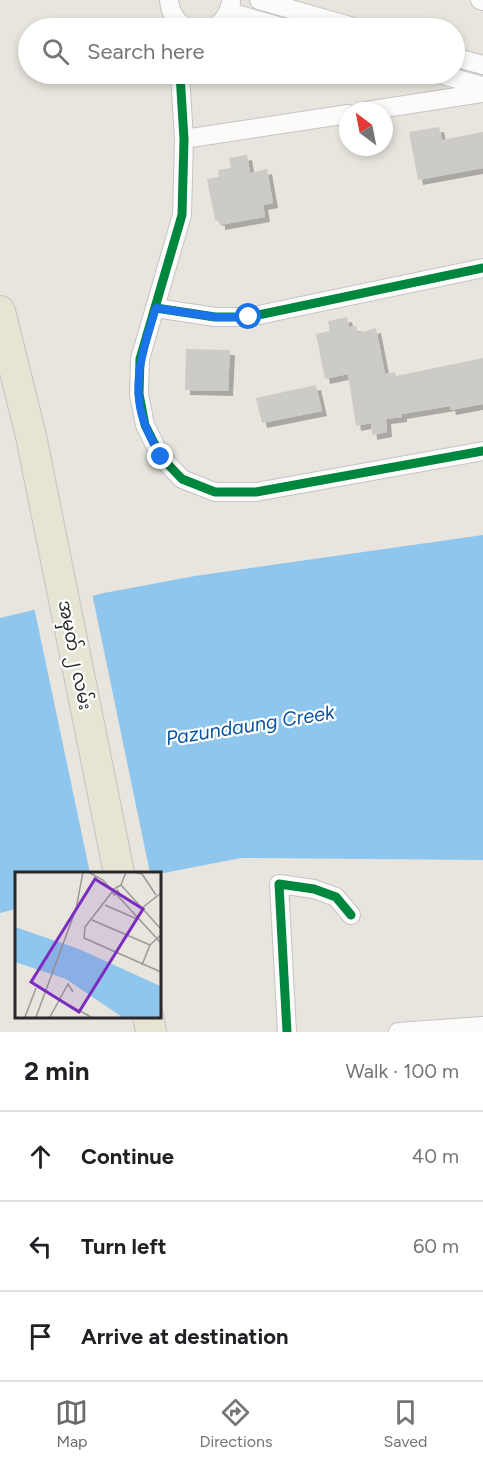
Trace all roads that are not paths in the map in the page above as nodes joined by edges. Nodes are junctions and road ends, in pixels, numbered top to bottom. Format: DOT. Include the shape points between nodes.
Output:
graph roads {
  1 [pos="259,0"];
  2 [pos="167,1"];
  3 [pos="230,6"];
  4 [pos="175,18"];
  5 [pos="260,18"];
  6 [pos="322,18"];
  7 [pos="465,60"];
  8 [pos="483,65"];
  9 [pos="465,81"];
  10 [pos="181,84"];
  11 [pos="483,86"];
  12 [pos="483,93"];
  13 [pos="393,107"];
  14 [pos="339,115"];
  15 [pos="184,139"];
  16 [pos="483,268"];
  17 [pos="156,308"];
  18 [pos="0,311"];
  19 [pos="483,451"];
  20 [pos="119,872"];
  21 [pos="351,915"];
  22 [pos="483,1026"];
  23 [pos="287,1032"];
  24 [pos="398,1032"];
  1 -- 6 [label="street"];
  2 -- 4 [label="street"];
  3 -- 5 [label="street"];
  7 -- 8 [label="street"];
  9 -- 11 [label="street"];
  10 -- 15 [label="street"];
  12 -- 13 [label="street"];
  14 -- 15 [label="street"];
  15 -- 17 [label="street" via="182,215"];
  16 -- 17 [label="street" via="249,317 215,317"];
  17 -- 19 [label="street" via="140,359 139,394 145,425 161,457 182,479 215,492 256,492"];
  18 -- 20 [label="main road, အမှတ် ၂ လမ်း" via="31,436"];
  21 -- 23 [label="street" via="336,897 279,884"];
  22 -- 24 [label="street"];
}
